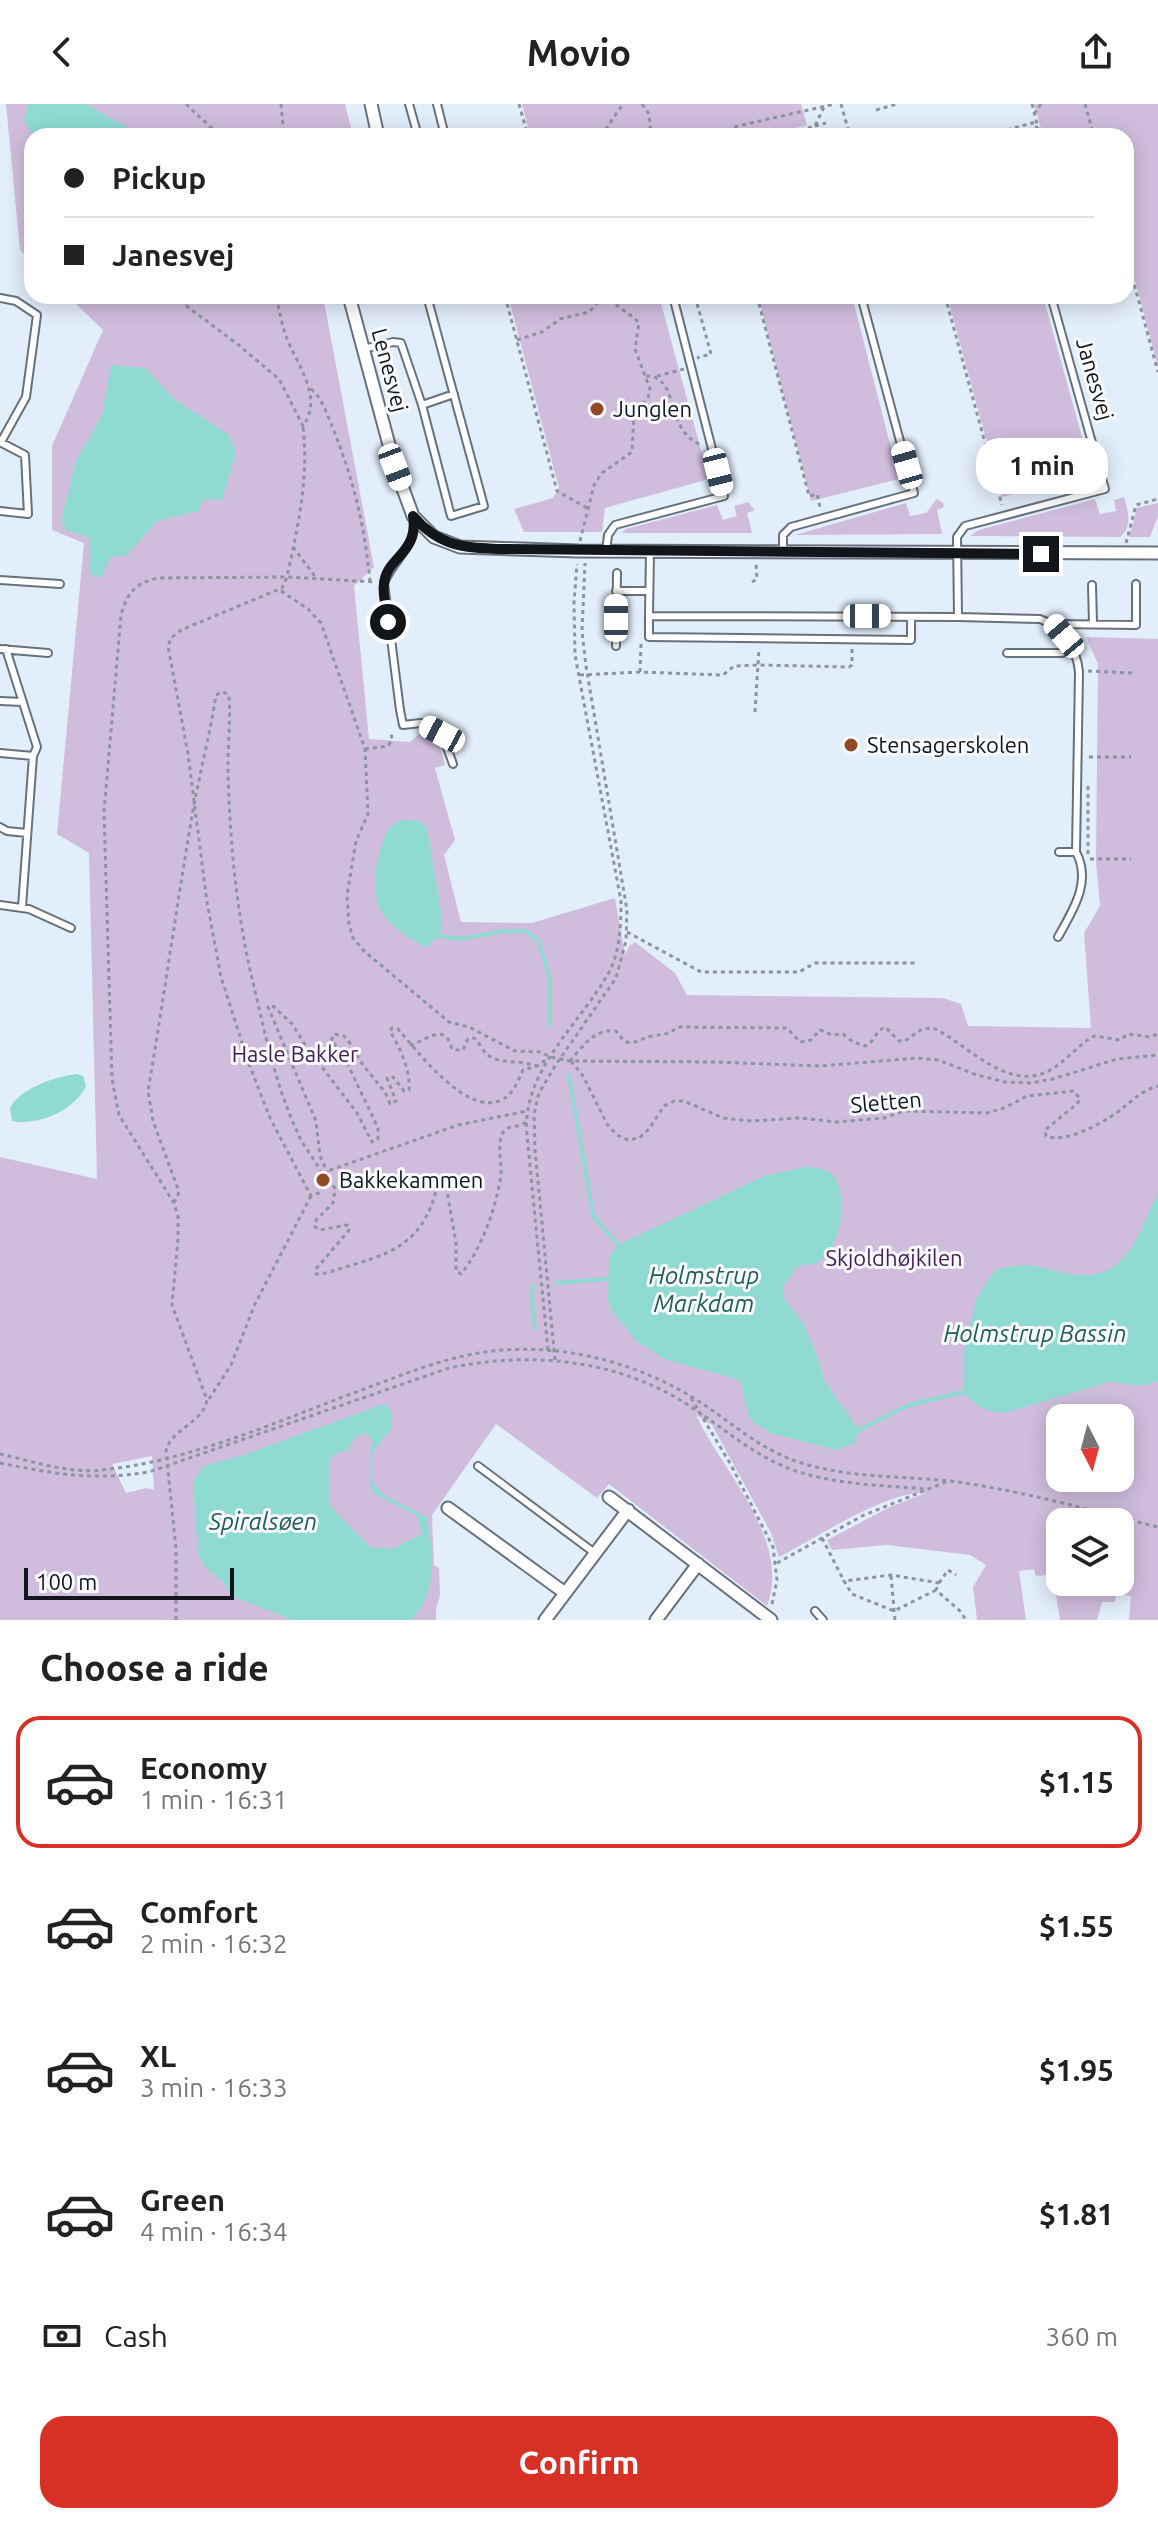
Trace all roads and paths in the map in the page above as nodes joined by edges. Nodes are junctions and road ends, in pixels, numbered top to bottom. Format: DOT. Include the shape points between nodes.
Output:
graph roads {
  1 [pos="186,104"];
  2 [pos="281,104"];
  3 [pos="371,104"];
  4 [pos="409,104"];
  5 [pos="437,104"];
  6 [pos="520,104"];
  7 [pos="623,104"];
  8 [pos="642,104"];
  9 [pos="835,104"];
  10 [pos="841,104"];
  11 [pos="897,104"];
  12 [pos="1032,104"];
  13 [pos="1041,104"];
  14 [pos="1085,104"];
  15 [pos="825,106"];
  16 [pos="876,110"];
  17 [pos="1034,114"];
  18 [pos="826,123"];
  19 [pos="1037,124"];
  20 [pos="815,126"];
  21 [pos="212,128"];
  22 [pos="283,128"];
  23 [pos="376,128"];
  24 [pos="416,128"];
  25 [pos="443,128"];
  26 [pos="526,128"];
  27 [pos="606,128"];
  28 [pos="650,128"];
  29 [pos="733,128"];
  30 [pos="807,128"];
  31 [pos="848,128"];
  32 [pos="1019,128"];
  33 [pos="1026,128"];
  34 [pos="1038,128"];
  35 [pos="1092,128"];
  36 [pos="1134,284"];
  37 [pos="0,298"];
  38 [pos="184,304"];
  39 [pos="278,304"];
  40 [pos="351,304"];
  41 [pos="429,304"];
  42 [pos="507,304"];
  43 [pos="596,304"];
  44 [pos="615,304"];
  45 [pos="675,304"];
  46 [pos="697,304"];
  47 [pos="759,304"];
  48 [pos="863,304"];
  49 [pos="947,304"];
  50 [pos="1053,304"];
  51 [pos="517,340"];
  52 [pos="363,349"];
  53 [pos="690,360"];
  54 [pos="681,370"];
  55 [pos="1158,372"];
  56 [pos="646,376"];
  57 [pos="657,376"];
  58 [pos="309,388"];
  59 [pos="454,394"];
  60 [pos="422,405"];
  61 [pos="303,426"];
  62 [pos="0,442"];
  63 [pos="712,449"];
  64 [pos="1158,499"];
  65 [pos="1001,502"];
  66 [pos="587,508"];
  67 [pos="0,511"];
  68 [pos="413,516"];
  69 [pos="823,518"];
  70 [pos="293,547"];
  71 [pos="582,551"];
  72 [pos="606,551"];
  73 [pos="650,551"];
  74 [pos="756,551"];
  75 [pos="783,552"];
  76 [pos="959,553"];
  77 [pos="1158,553"];
  78 [pos="1123,554"];
  79 [pos="617,573"];
  80 [pos="287,577"];
  81 [pos="317,579"];
  82 [pos="0,580"];
  83 [pos="370,581"];
  84 [pos="752,582"];
  85 [pos="384,583"];
  86 [pos="60,584"];
  87 [pos="1136,584"];
  88 [pos="1092,585"];
  89 [pos="279,590"];
  90 [pos="616,591"];
  91 [pos="649,591"];
  92 [pos="649,616"];
  93 [pos="911,617"];
  94 [pos="958,617"];
  95 [pos="1053,624"];
  96 [pos="1093,624"];
  97 [pos="759,638"];
  98 [pos="852,639"];
  99 [pos="616,646"];
  100 [pos="3,649"];
  101 [pos="1075,649"];
  102 [pos="48,653"];
  103 [pos="1007,653"];
  104 [pos="759,665"];
  105 [pos="1079,671"];
  106 [pos="1132,673"];
  107 [pos="587,674"];
  108 [pos="578,676"];
  109 [pos="0,701"];
  110 [pos="23,702"];
  111 [pos="755,712"];
  112 [pos="391,732"];
  113 [pos="365,749"];
  114 [pos="0,753"];
  115 [pos="33,756"];
  116 [pos="1089,757"];
  117 [pos="1131,757"];
  118 [pos="453,764"];
  119 [pos="1089,771"];
  120 [pos="193,808"];
  121 [pos="4,829"];
  122 [pos="27,833"];
  123 [pos="0,839"];
  124 [pos="1059,852"];
  125 [pos="1076,852"];
  126 [pos="1131,859"];
  127 [pos="0,905"];
  128 [pos="22,907"];
  129 [pos="71,928"];
  130 [pos="627,932"];
  131 [pos="1058,937"];
  132 [pos="918,963"];
  133 [pos="1158,1034"];
  134 [pos="410,1045"];
  135 [pos="1158,1055"];
  136 [pos="550,1057"];
  137 [pos="559,1059"];
  138 [pos="570,1061"];
  139 [pos="537,1066"];
  140 [pos="1158,1086"];
  141 [pos="527,1111"];
  142 [pos="526,1122"];
  143 [pos="329,1171"];
  144 [pos="322,1173"];
  145 [pos="311,1196"];
  146 [pos="174,1203"];
  147 [pos="548,1350"];
  148 [pos="555,1350"];
  149 [pos="555,1360"];
  150 [pos="689,1395"];
  151 [pos="207,1400"];
  152 [pos="700,1414"];
  153 [pos="0,1454"];
  154 [pos="167,1459"];
  155 [pos="0,1463"];
  156 [pos="478,1466"];
  157 [pos="168,1467"];
  158 [pos="949,1481"];
  159 [pos="927,1489"];
  160 [pos="609,1497"];
  161 [pos="448,1508"];
  162 [pos="628,1510"];
  163 [pos="1158,1527"];
  164 [pos="822,1538"];
  165 [pos="596,1554"];
  166 [pos="777,1563"];
  167 [pos="698,1564"];
  168 [pos="891,1575"];
  169 [pos="956,1575"];
  170 [pos="844,1581"];
  171 [pos="939,1583"];
  172 [pos="936,1590"];
  173 [pos="565,1593"];
  174 [pos="815,1611"];
  175 [pos="894,1611"];
  176 [pos="767,1619"];
  177 [pos="176,1620"];
  178 [pos="545,1620"];
  179 [pos="656,1620"];
  180 [pos="823,1620"];
  181 [pos="895,1620"];
  182 [pos="966,1620"];
  1 -- 21 [label="path"];
  2 -- 22 [label="path"];
  3 -- 23 [label="street"];
  4 -- 24 [label="lane"];
  5 -- 25 [label="lane"];
  6 -- 26 [label="path"];
  7 -- 27 [label="path"];
  8 -- 28 [label="path"];
  9 -- 15 [label="path"];
  10 -- 31 [label="path"];
  11 -- 16 [label="path"];
  12 -- 17 [label="path"];
  13 -- 17 [label="path"];
  14 -- 35 [label="path"];
  15 -- 20 [label="path"];
  15 -- 29 [label="path"];
  17 -- 19 [label="path"];
  18 -- 20 [label="path"];
  19 -- 32 [label="path"];
  19 -- 33 [label="path"];
  19 -- 34 [label="path"];
  20 -- 30 [label="path"];
  36 -- 55 [label="path"];
  37 -- 62 [label="lane" via="37,315 26,397"];
  38 -- 61 [label="path" via="279,379"];
  39 -- 58 [label="path" via="285,335"];
  40 -- 52 [label="street, Lenesvej"];
  41 -- 59 [label="lane"];
  42 -- 51 [label="path"];
  43 -- 51 [label="path" via="589,312"];
  44 -- 56 [label="path" via="639,323 636,358"];
  45 -- 53 [label="lane"];
  46 -- 53 [label="path" via="711,354"];
  47 -- 69 [label="path" via="809,496 817,494"];
  48 -- 69 [label="lane" via="914,493"];
  49 -- 65 [label="path"];
  50 -- 76 [label="lane, Janesvej" via="1105,489 965,526 957,537"];
  51 -- 66 [label="path" via="557,491"];
  52 -- 60 [label="lane" via="401,343"];
  52 -- 68 [label="street, Lenesvej"];
  53 -- 63 [label="lane"];
  54 -- 57 [label="path"];
  56 -- 57 [label="path"];
  56 -- 66 [label="path" via="650,389 634,414 632,452 602,473"];
  57 -- 63 [label="path" via="669,390 680,427 696,443"];
  58 -- 61 [label="path"];
  58 -- 83 [label="path" via="316,392 351,472 365,528"];
  59 -- 60 [label="lane"];
  59 -- 60 [label="lane" via="484,506 451,516"];
  61 -- 70 [label="path" via="306,473"];
  62 -- 67 [label="lane" via="25,455 28,514"];
  63 -- 72 [label="lane" via="724,496 615,525"];
  64 -- 78 [label="path" via="1136,505"];
  66 -- 71 [label="path"];
  68 -- 71 [label="street" via="434,537 460,547"];
  68 -- 85 [label="lane" via="412,540"];
  69 -- 75 [label="lane" via="791,527 783,535"];
  70 -- 80 [label="path"];
  70 -- 81 [label="path"];
  71 -- 72 [label="street"];
  71 -- 107 [label="path"];
  71 -- 108 [label="path" via="574,629"];
  72 -- 73 [label="street"];
  73 -- 74 [label="street"];
  73 -- 91 [label="lane"];
  74 -- 75 [label="street"];
  74 -- 84 [label="path" via="757,579"];
  75 -- 76 [label="street"];
  76 -- 78 [label="street"];
  76 -- 94 [label="lane"];
  77 -- 78 [label="street"];
  79 -- 90 [label="lane"];
  80 -- 81 [label="path"];
  80 -- 89 [label="path"];
  80 -- 146 [label="path" via="158,578 132,589 121,615 104,812 112,1079 119,1115"];
  81 -- 83 [label="path"];
  82 -- 86 [label="lane"];
  83 -- 85 [label="path"];
  85 -- 118 [label="lane" via="403,725 421,723 442,734"];
  87 -- 96 [label="lane" via="1136,625"];
  88 -- 96 [label="lane"];
  89 -- 113 [label="path" via="321,623"];
  89 -- 120 [label="path" via="171,638 168,646"];
  90 -- 91 [label="lane"];
  90 -- 99 [label="lane"];
  91 -- 92 [label="lane"];
  92 -- 93 [label="lane"];
  92 -- 97 [label="lane" via="649,637"];
  93 -- 94 [label="lane"];
  93 -- 98 [label="lane" via="911,640"];
  94 -- 95 [label="lane" via="1040,619"];
  95 -- 96 [label="lane"];
  95 -- 101 [label="lane"];
  97 -- 98 [label="lane"];
  97 -- 104 [label="path"];
  98 -- 104 [label="path" via="849,667"];
  100 -- 102 [label="lane"];
  100 -- 110 [label="lane"];
  101 -- 103 [label="lane"];
  101 -- 105 [label="lane"];
  104 -- 107 [label="path" via="734,666 723,675"];
  104 -- 111 [label="path"];
  105 -- 106 [label="path"];
  105 -- 125 [label="lane"];
  107 -- 108 [label="path"];
  107 -- 130 [label="path"];
  108 -- 136 [label="path" via="621,923 610,971"];
  109 -- 110 [label="lane"];
  110 -- 115 [label="lane" via="37,747"];
  112 -- 113 [label="path" via="388,746"];
  113 -- 136 [label="path" via="368,814 356,841 347,895 353,938 449,1022 515,1051"];
  114 -- 115 [label="lane"];
  115 -- 122 [label="lane"];
  116 -- 117 [label="path"];
  119 -- 126 [label="path" via="1088,859"];
  120 -- 144 [label="path" via="216,695 222,692 231,700 228,774 245,950 271,1063 300,1139"];
  120 -- 145 [label="path" via="221,977 270,1118"];
  120 -- 146 [label="path" via="148,1091 153,1121 179,1192"];
  121 -- 122 [label="lane"];
  121 -- 123 [label="lane"];
  122 -- 128 [label="lane"];
  124 -- 125 [label="lane"];
  125 -- 131 [label="lane" via="1082,863 1081,896"];
  127 -- 128 [label="lane"];
  128 -- 129 [label="lane"];
  130 -- 132 [label="path" via="701,972 799,972 815,963"];
  130 -- 137 [label="path" via="616,978"];
  133 -- 138 [label="path" via="1128,1034 1120,1040 1094,1036 1033,1075 999,1070 933,1028 899,1041 885,1027 865,1046 820,1030 800,1042 787,1028 678,1027 666,1036 634,1043 604,1030"];
  134 -- 139 [label="path" via="441,1035 459,1051 474,1038 493,1059"];
  134 -- 139 [label="path" via="457,1090 486,1102 505,1098 523,1070"];
  134 -- 143 [label="path" via="398,1029 390,1030 410,1084 404,1091 393,1077 387,1078 396,1096 390,1104 348,1040 340,1034 331,1036 378,1128 378,1139 372,1142 292,1024 278,1008 268,1007 316,1121 320,1156"];
  135 -- 138 [label="path" via="1117,1059 1030,1083 1005,1082 917,1058 820,1066"];
  136 -- 137 [label="path"];
  136 -- 139 [label="path"];
  136 -- 141 [label="path"];
  137 -- 138 [label="path"];
  137 -- 148 [label="path" via="539,1093 533,1129"];
  138 -- 140 [label="path, Sletten" via="607,1124 628,1140 639,1138 674,1101 723,1118 836,1122 905,1111 987,1113 1027,1096 1074,1091 1080,1099 1077,1104 1045,1130 1054,1139 1089,1129 1139,1093"];
  141 -- 142 [label="path"];
  141 -- 143 [label="path" via="458,1125"];
  142 -- 143 [label="path" via="503,1132 495,1200 482,1237 459,1274 442,1177 423,1224 405,1244 316,1274 350,1229 315,1227 335,1197"];
  142 -- 147 [label="path"];
  143 -- 144 [label="path"];
  144 -- 145 [label="path" via="321,1192"];
  145 -- 151 [label="path" via="255,1304 231,1365"];
  146 -- 151 [label="path" via="178,1239 172,1305"];
  147 -- 148 [label="path"];
  147 -- 154 [label="path" via="504,1350 446,1360"];
  148 -- 149 [label="path"];
  148 -- 150 [label="path" via="618,1364"];
  149 -- 152 [label="path" via="638,1380"];
  149 -- 157 [label="path" via="449,1368"];
  150 -- 152 [label="path"];
  150 -- 158 [label="path" via="764,1448 802,1463 843,1473"];
  151 -- 154 [label="path" via="204,1411 170,1441"];
  152 -- 159 [label="path" via="758,1454 809,1475"];
  152 -- 166 [label="path" via="767,1532"];
  153 -- 154 [label="path" via="100,1471"];
  154 -- 157 [label="path"];
  155 -- 157 [label="path" via="101,1478"];
  156 -- 165 [label="lane"];
  157 -- 177 [label="path"];
  158 -- 159 [label="path"];
  158 -- 163 [label="path" via="1015,1491"];
  159 -- 164 [label="path"];
  160 -- 162 [label="street"];
  161 -- 173 [label="street"];
  162 -- 165 [label="street"];
  162 -- 167 [label="street"];
  164 -- 166 [label="path"];
  164 -- 170 [label="path"];
  165 -- 173 [label="street"];
  166 -- 176 [label="path"];
  167 -- 176 [label="street"];
  167 -- 179 [label="street"];
  168 -- 170 [label="path"];
  168 -- 171 [label="path"];
  168 -- 175 [label="path"];
  169 -- 171 [label="path" via="948,1570"];
  170 -- 175 [label="path" via="852,1594"];
  171 -- 172 [label="path"];
  172 -- 175 [label="path"];
  172 -- 182 [label="path"];
  173 -- 178 [label="street"];
  174 -- 180 [label="lane"];
  175 -- 181 [label="path"];
}
